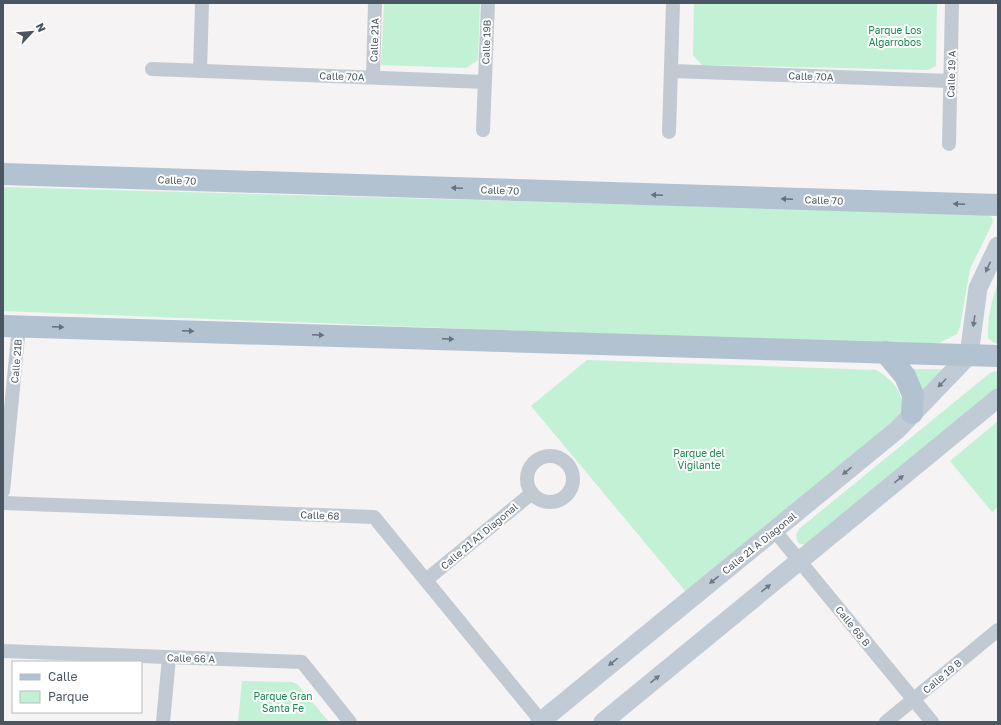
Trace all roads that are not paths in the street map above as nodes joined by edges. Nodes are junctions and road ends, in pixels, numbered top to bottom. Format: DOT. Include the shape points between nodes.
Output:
graph roads {
  1 [pos="202,3"];
  2 [pos="376,3"];
  3 [pos="488,3"];
  4 [pos="673,3"];
  5 [pos="952,3"];
  6 [pos="152,69"];
  7 [pos="671,70"];
  8 [pos="200,71"];
  9 [pos="373,77"];
  10 [pos="950,81"];
  11 [pos="485,82"];
  12 [pos="483,130"];
  13 [pos="669,132"];
  14 [pos="949,144"];
  15 [pos="3,174"];
  16 [pos="998,205"];
  17 [pos="998,246"];
  18 [pos="11,326"];
  19 [pos="885,352"];
  20 [pos="969,355"];
  21 [pos="998,356"];
  22 [pos="998,398"];
  23 [pos="912,413"];
  24 [pos="3,491"];
  25 [pos="532,493"];
  26 [pos="3,503"];
  27 [pos="774,530"];
  28 [pos="799,561"];
  29 [pos="426,580"];
  30 [pos="998,630"];
  31 [pos="3,651"];
  32 [pos="169,658"];
  33 [pos="913,700"];
  34 [pos="541,721"];
  35 [pos="163,722"];
  36 [pos="350,722"];
  37 [pos="603,722"];
  38 [pos="886,722"];
  39 [pos="932,722"];
  1 -- 8 [label="street"];
  2 -- 9 [label="street, Calle 21A"];
  3 -- 11 [label="street, Calle 19B"];
  4 -- 7 [label="street"];
  5 -- 10 [label="street, Calle 19 A"];
  6 -- 8 [label="street, Calle 70A"];
  7 -- 10 [label="street, Calle 70A"];
  7 -- 13 [label="street"];
  8 -- 9 [label="street, Calle 70A"];
  9 -- 11 [label="street, Calle 70A"];
  10 -- 14 [label="street, Calle 19 A"];
  11 -- 12 [label="street, Calle 19B"];
  16 -- 15 [label="main road, Calle 70, one-way"];
  17 -- 20 [label="main road, one-way" via="978,288"];
  18 -- 19 [label="main road, one-way"];
  18 -- 24 [label="street, Calle 21B"];
  19 -- 20 [label="main road"];
  19 -- 23 [label="main road" via="905,376 913,395"];
  20 -- 21 [label="main road"];
  20 -- 23 [label="main road, Calle 21 A Diagonal, one-way"];
  28 -- 22 [label="main road, one-way"];
  23 -- 27 [label="main road, Calle 21 A Diagonal, one-way" via="897,430"];
  25 -- 29 [label="street, Calle 21 A1 Diagonal"];
  26 -- 29 [label="street, Calle 68" via="374,517"];
  27 -- 28 [label="street, Calle 68 B"];
  27 -- 34 [label="main road, Calle 21 A Diagonal, one-way"];
  28 -- 33 [label="street, Calle 68 B"];
  37 -- 28 [label="main road, one-way"];
  29 -- 34 [label="street, Calle 68"];
  30 -- 33 [label="street, Calle 19 B"];
  31 -- 32 [label="street, Calle 66 A"];
  32 -- 35 [label="street"];
  32 -- 36 [label="street, Calle 66 A" via="302,662"];
  33 -- 38 [label="street, Calle 19 B"];
  33 -- 39 [label="street, Calle 68 B"];
}
